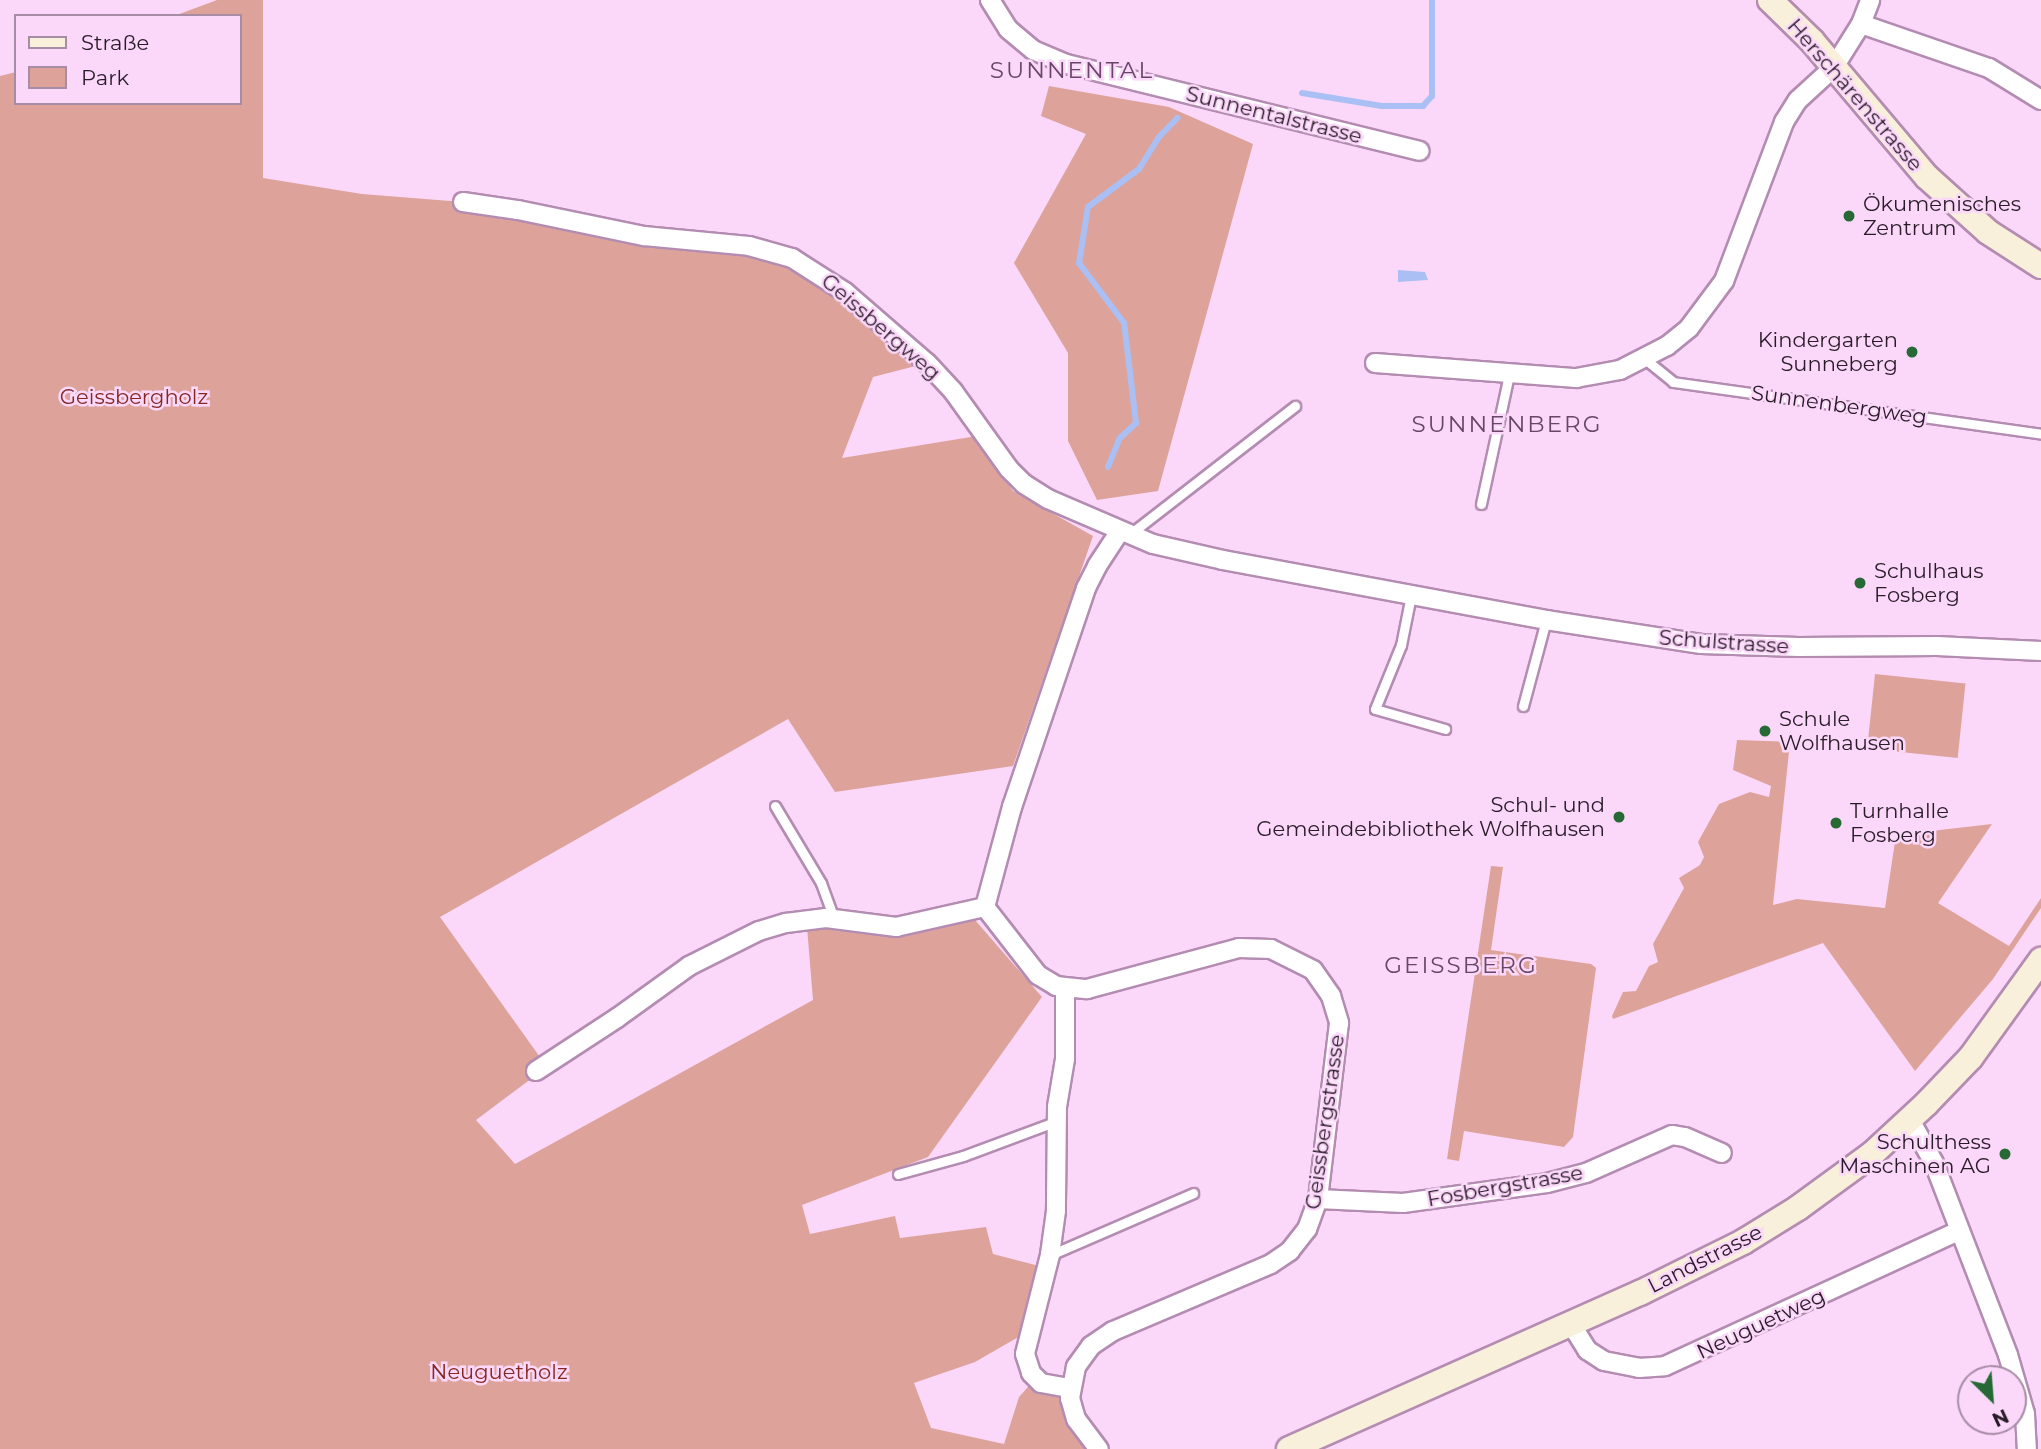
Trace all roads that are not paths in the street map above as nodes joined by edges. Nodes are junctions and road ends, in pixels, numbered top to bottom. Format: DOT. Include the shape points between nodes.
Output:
graph roads {
  1 [pos="990,0"];
  2 [pos="1770,0"];
  3 [pos="1870,0"];
  4 [pos="1861,24"];
  5 [pos="1834,67"];
  6 [pos="2041,100"];
  7 [pos="1419,151"];
  8 [pos="463,202"];
  9 [pos="2041,266"];
  10 [pos="1646,359"];
  11 [pos="1375,363"];
  12 [pos="1509,374"];
  13 [pos="1295,406"];
  14 [pos="2041,434"];
  15 [pos="1481,504"];
  16 [pos="1125,533"];
  17 [pos="1411,593"];
  18 [pos="1546,620"];
  19 [pos="2041,651"];
  20 [pos="1523,706"];
  21 [pos="1445,729"];
  22 [pos="775,806"];
  23 [pos="985,907"];
  24 [pos="834,918"];
  25 [pos="2041,960"];
  26 [pos="1065,989"];
  27 [pos="536,1071"];
  28 [pos="1910,1120"];
  29 [pos="1057,1121"];
  30 [pos="1723,1153"];
  31 [pos="898,1174"];
  32 [pos="1193,1193"];
  33 [pos="1318,1199"];
  34 [pos="1959,1231"];
  35 [pos="1050,1255"];
  36 [pos="1571,1324"];
  37 [pos="1070,1388"];
  38 [pos="1099,1449"];
  39 [pos="1289,1449"];
  40 [pos="2027,1449"];
  1 -- 7 [label="street, Sunnentalstrasse" via="1008,29 1033,50 1066,64"];
  2 -- 5 [label="main road, Herschärenstrasse"];
  3 -- 4 [label="street"];
  4 -- 5 [label="street"];
  4 -- 6 [label="street" via="1989,68"];
  5 -- 9 [label="main road, Herschärenstrasse" via="1927,177 1987,232"];
  5 -- 10 [label="street" via="1798,100 1784,122 1724,281 1689,328"];
  8 -- 16 [label="street, Geissbergweg" via="644,236 749,246 792,258 845,292 927,363 1024,484"];
  10 -- 12 [label="street" via="1576,379"];
  10 -- 14 [label="lane, Sunnenbergweg" via="1673,382"];
  11 -- 12 [label="street"];
  12 -- 15 [label="lane"];
  13 -- 16 [label="lane"];
  16 -- 17 [label="street, Schulstrasse" via="1210,557"];
  16 -- 23 [label="street" via="1097,566 1087,588 1012,807"];
  17 -- 18 [label="street, Schulstrasse"];
  17 -- 21 [label="lane" via="1401,645 1375,709"];
  18 -- 19 [label="street, Schulstrasse" via="1701,643"];
  18 -- 20 [label="lane"];
  22 -- 24 [label="lane" via="821,883"];
  23 -- 24 [label="street" via="896,927"];
  23 -- 26 [label="street" via="1038,975"];
  24 -- 27 [label="street" via="775,926 709,954"];
  25 -- 28 [label="main road, Landstrasse" via="1971,1057"];
  26 -- 29 [label="street" via="1065,1059"];
  26 -- 33 [label="street, Geissbergstrasse" via="1100,987 1254,947 1288,955 1313,970 1331,996 1339,1023"];
  28 -- 34 [label="street" via="1927,1145"];
  28 -- 36 [label="main road, Landstrasse" via="1851,1170 1763,1230"];
  29 -- 31 [label="lane"];
  29 -- 35 [label="street" via="1058,1189"];
  30 -- 33 [label="street, Fosbergstrasse" via="1672,1135 1586,1174 1546,1183 1386,1204"];
  32 -- 35 [label="lane"];
  33 -- 37 [label="street, Geissbergstrasse" via="1307,1229 1282,1258 1102,1337 1083,1355"];
  34 -- 36 [label="street, Neuguetweg" via="1665,1366 1639,1368 1604,1361 1587,1350"];
  34 -- 40 [label="street" via="2012,1366 2025,1414"];
  35 -- 37 [label="street" via="1027,1338 1026,1362 1041,1383"];
  36 -- 39 [label="main road, Landstrasse"];
  37 -- 38 [label="street" via="1076,1419"];
}
